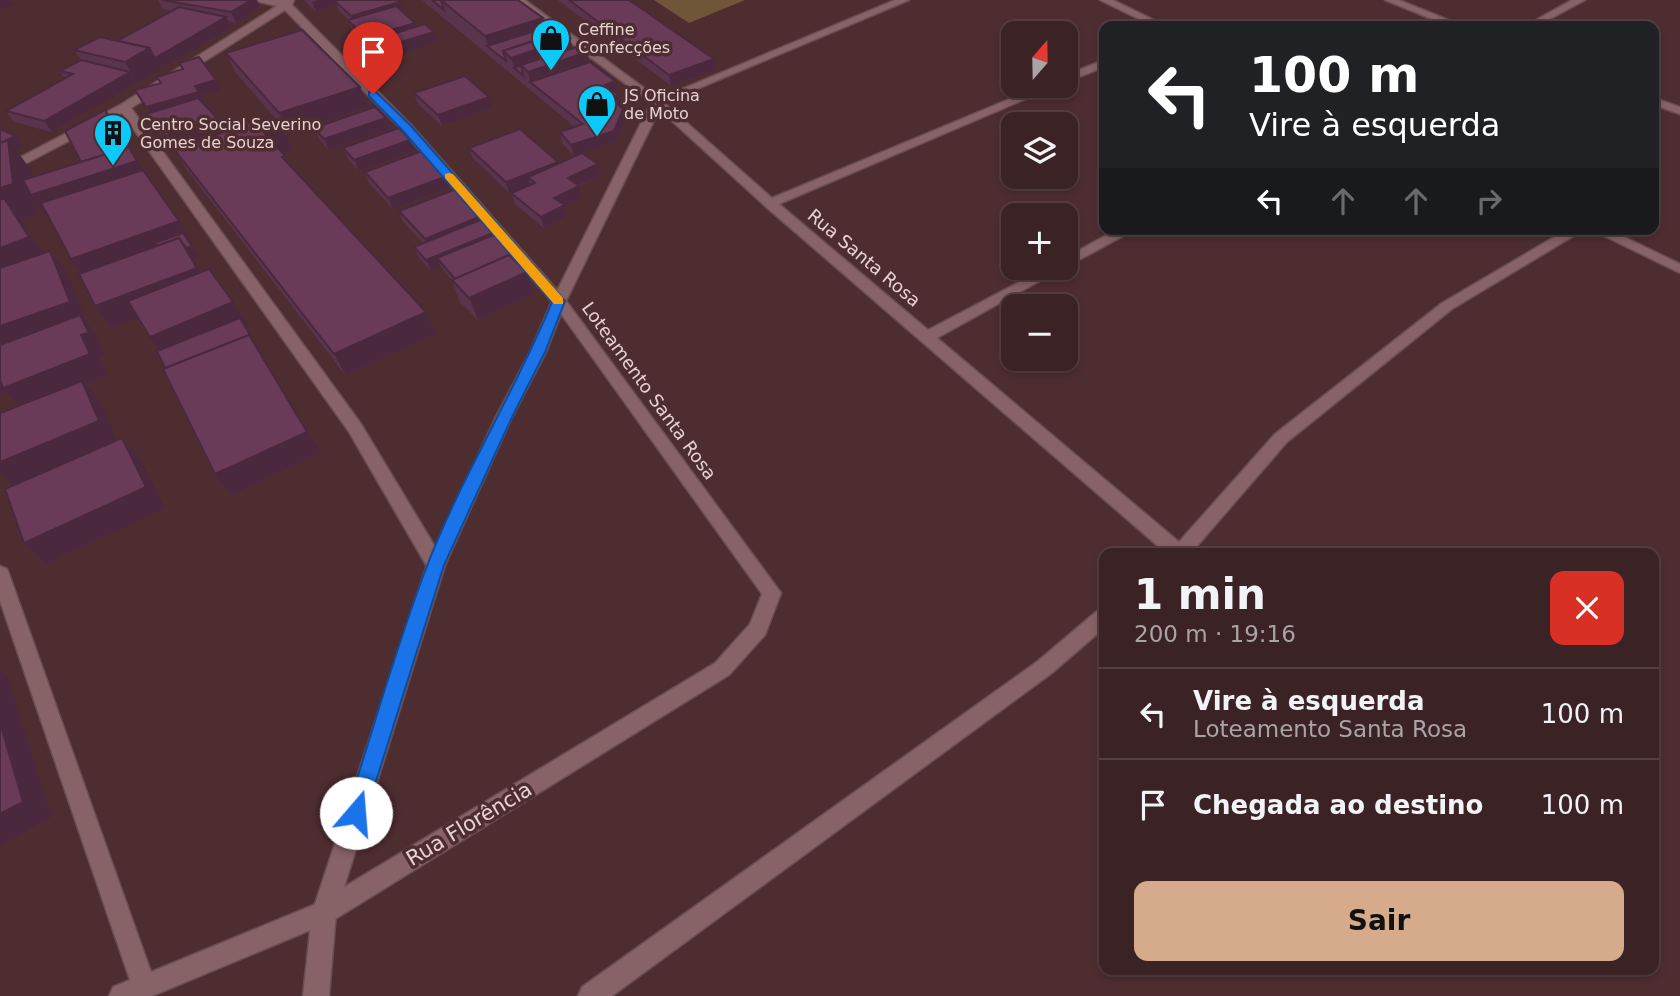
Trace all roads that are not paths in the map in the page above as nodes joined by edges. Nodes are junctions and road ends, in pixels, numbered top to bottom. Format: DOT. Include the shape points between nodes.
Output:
graph roads {
  1 [pos="256,0"];
  2 [pos="519,0"];
  3 [pos="904,0"];
  4 [pos="1104,0"];
  5 [pos="1390,0"];
  6 [pos="1580,0"];
  7 [pos="289,2"];
  8 [pos="1150,21"];
  9 [pos="1445,21"];
  10 [pos="1540,21"];
  11 [pos="1099,65"];
  12 [pos="1078,74"];
  13 [pos="1021,98"];
  14 [pos="657,102"];
  15 [pos="1659,103"];
  16 [pos="124,107"];
  17 [pos="1680,111"];
  18 [pos="0,173"];
  19 [pos="770,203"];
  20 [pos="1118,235"];
  21 [pos="1568,235"];
  22 [pos="1609,235"];
  23 [pos="1078,257"];
  24 [pos="1680,269"];
  25 [pos="1034,280"];
  26 [pos="559,301"];
  27 [pos="928,337"];
  28 [pos="1173,548"];
  29 [pos="1183,548"];
  30 [pos="436,565"];
  31 [pos="0,573"];
  32 [pos="772,593"];
  33 [pos="1099,621"];
  34 [pos="324,913"];
  35 [pos="144,986"];
  36 [pos="122,996"];
  37 [pos="316,996"];
  38 [pos="591,996"];
  1 -- 7 [label="street"];
  2 -- 14 [label="street, Rua Santa Rosa"];
  3 -- 14 [label="street"];
  4 -- 8 [label="street"];
  5 -- 9 [label="street"];
  6 -- 10 [label="street"];
  7 -- 16 [label="street"];
  7 -- 26 [label="street, Loteamento Santa Rosa"];
  11 -- 12 [label="street"];
  13 -- 19 [label="street"];
  14 -- 19 [label="street, Rua Santa Rosa"];
  14 -- 26 [label="street"];
  15 -- 17 [label="street"];
  16 -- 18 [label="street"];
  16 -- 30 [label="street" via="355,428"];
  19 -- 27 [label="street, Rua Santa Rosa"];
  20 -- 23 [label="street"];
  21 -- 29 [label="street" via="1447,306 1281,438"];
  22 -- 24 [label="street"];
  25 -- 27 [label="street"];
  26 -- 30 [label="street"];
  26 -- 32 [label="street, Loteamento Santa Rosa"];
  27 -- 28 [label="street, Rua Santa Rosa"];
  30 -- 34 [label="street"];
  31 -- 35 [label="street"];
  32 -- 34 [label="street, Rua Florência" via="758,629 722,669"];
  33 -- 38 [label="street" via="1045,667"];
  34 -- 35 [label="street, Rua Florência"];
  34 -- 37 [label="street"];
  35 -- 36 [label="street, Rua Florência"];
}
